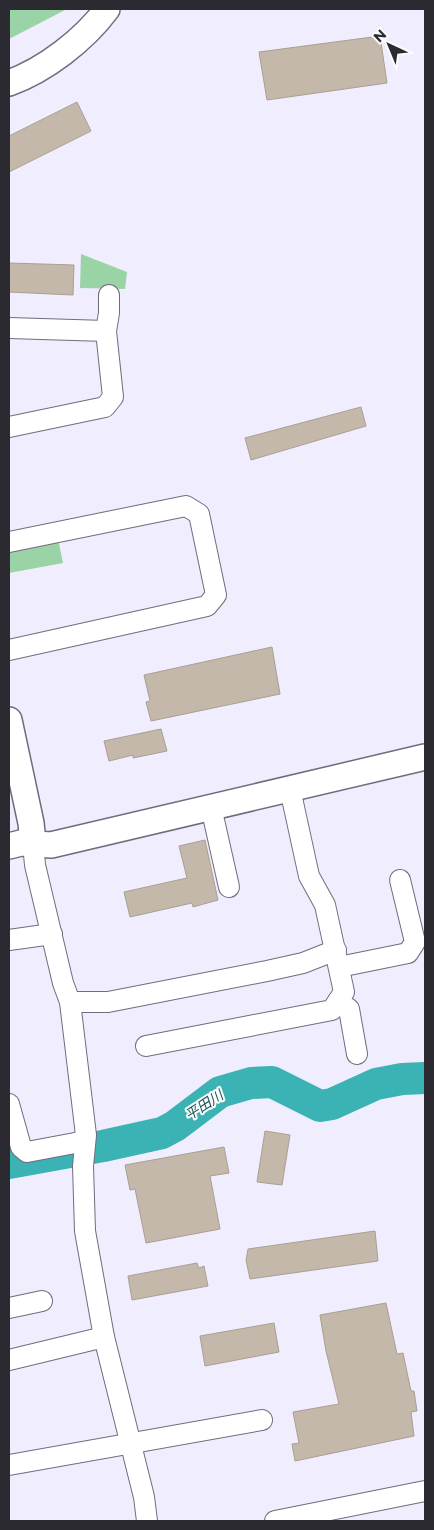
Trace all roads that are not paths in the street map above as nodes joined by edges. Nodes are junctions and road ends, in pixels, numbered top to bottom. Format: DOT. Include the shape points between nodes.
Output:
graph roads {
  1 [pos="106,9"];
  2 [pos="9,83"];
  3 [pos="109,295"];
  4 [pos="9,328"];
  5 [pos="106,331"];
  6 [pos="9,427"];
  7 [pos="9,542"];
  8 [pos="9,650"];
  9 [pos="9,720"];
  10 [pos="425,757"];
  11 [pos="290,789"];
  12 [pos="211,807"];
  13 [pos="33,844"];
  14 [pos="9,846"];
  15 [pos="400,880"];
  16 [pos="229,887"];
  17 [pos="52,934"];
  18 [pos="9,940"];
  19 [pos="338,959"];
  20 [pos="338,1001"];
  21 [pos="70,1002"];
  22 [pos="146,1046"];
  23 [pos="357,1054"];
  24 [pos="9,1104"];
  25 [pos="84,1147"];
  26 [pos="42,1301"];
  27 [pos="12,1302"];
  28 [pos="104,1337"];
  29 [pos="9,1360"];
  30 [pos="262,1420"];
  31 [pos="131,1444"];
  32 [pos="9,1465"];
  33 [pos="425,1491"];
  34 [pos="147,1521"];
  35 [pos="275,1521"];
  1 -- 2 [label="street" via="67,48 42,67"];
  3 -- 5 [label="street"];
  4 -- 5 [label="street"];
  5 -- 6 [label="street" via="113,397 106,408"];
  7 -- 8 [label="street" via="186,506 198,514 216,595 207,606"];
  9 -- 13 [label="street" via="32,823"];
  10 -- 11 [label="street"];
  11 -- 12 [label="street"];
  11 -- 19 [label="street" via="309,876 325,905"];
  12 -- 13 [label="street" via="50,844"];
  12 -- 16 [label="street"];
  13 -- 14 [label="street"];
  13 -- 17 [label="street"];
  15 -- 19 [label="street" via="415,942 408,953"];
  17 -- 18 [label="street"];
  17 -- 21 [label="street"];
  19 -- 20 [label="street" via="344,992"];
  19 -- 21 [label="street" via="303,963 108,1002"];
  20 -- 22 [label="street" via="332,1010"];
  20 -- 23 [label="street" via="349,1009"];
  21 -- 25 [label="street"];
  24 -- 25 [label="street" via="20,1147 27,1152 75,1144"];
  25 -- 28 [label="street" via="85,1232"];
  26 -- 27 [label="street"];
  28 -- 29 [label="street"];
  28 -- 31 [label="street"];
  30 -- 31 [label="street"];
  31 -- 32 [label="street"];
  31 -- 34 [label="street"];
  33 -- 35 [label="street"];
}
